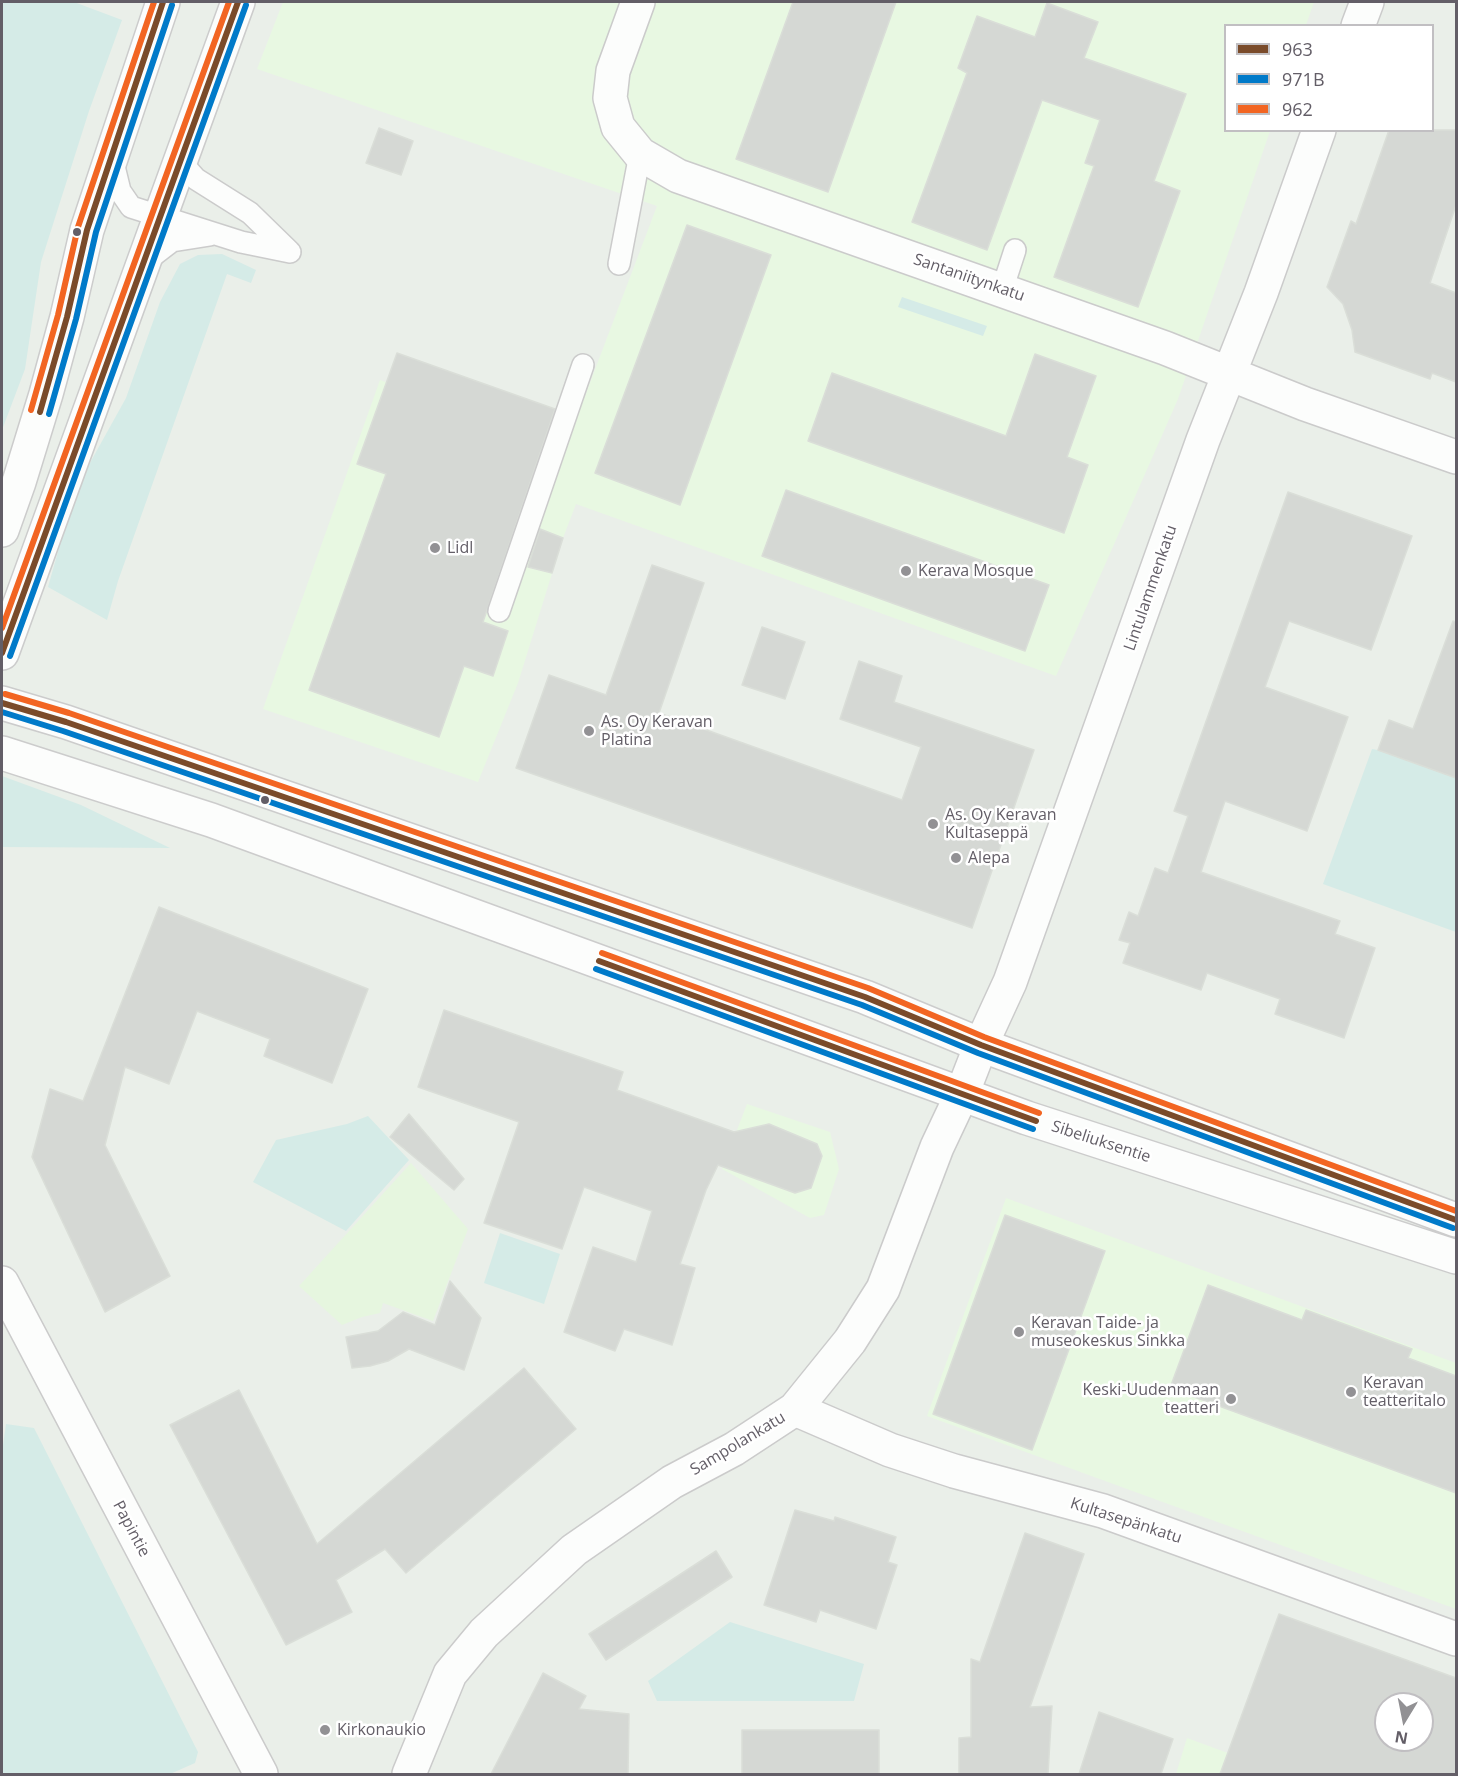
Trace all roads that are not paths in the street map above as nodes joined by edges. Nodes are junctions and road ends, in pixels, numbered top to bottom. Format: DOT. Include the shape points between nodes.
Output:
graph roads {
  1 [pos="164,2"];
  2 [pos="238,2"];
  3 [pos="638,2"];
  4 [pos="1366,2"];
  5 [pos="1359,24"];
  6 [pos="1318,132"];
  7 [pos="640,154"];
  8 [pos="111,158"];
  9 [pos="180,161"];
  10 [pos="159,218"];
  11 [pos="215,234"];
  12 [pos="1015,250"];
  13 [pos="143,263"];
  14 [pos="619,264"];
  15 [pos="1002,290"];
  16 [pos="583,365"];
  17 [pos="1229,374"];
  18 [pos="1456,457"];
  19 [pos="2,530"];
  20 [pos="499,611"];
  21 [pos="2,651"];
  22 [pos="2,703"];
  23 [pos="2,753"];
  24 [pos="981,1045"];
  25 [pos="962,1094"];
  26 [pos="1456,1220"];
  27 [pos="1456,1257"];
  28 [pos="2,1283"];
  29 [pos="795,1409"];
  30 [pos="1456,1639"];
  31 [pos="261,1774"];
  32 [pos="409,1774"];
  1 -- 8 [label="main road"];
  2 -- 9 [label="main road"];
  3 -- 7 [label="main road, Santaniitynkatu" via="613,71 610,98 618,128"];
  4 -- 5 [label="main road"];
  6 -- 17 [label="main road, Lintulammenkatu"];
  7 -- 14 [label="lane"];
  7 -- 15 [label="main road, Santaniitynkatu" via="678,176"];
  8 -- 10 [label="lane" via="120,191 131,207"];
  8 -- 19 [label="main road" via="87,230 46,394"];
  9 -- 10 [label="main road"];
  9 -- 11 [label="lane" via="196,179 250,213 290,252"];
  10 -- 11 [label="lane"];
  10 -- 13 [label="main road"];
  11 -- 13 [label="lane" via="172,241"];
  12 -- 15 [label="lane"];
  13 -- 21 [label="main road"];
  15 -- 17 [label="main road, Santaniitynkatu"];
  16 -- 20 [label="lane"];
  17 -- 18 [label="main road, Santaniitynkatu"];
  17 -- 24 [label="main road, Lintulammenkatu" via="1010,982"];
  22 -- 24 [label="main road" via="854,994"];
  23 -- 25 [label="main road, Sibeliuksentie" via="211,820"];
  24 -- 25 [label="main road, Sampolankatu"];
  24 -- 26 [label="main road"];
  25 -- 27 [label="main road, Sibeliuksentie"];
  25 -- 29 [label="main road, Sampolankatu" via="937,1147 883,1289 850,1341"];
  28 -- 31 [label="main road, Papintie"];
  29 -- 30 [label="main road, Kultasepänkatu" via="890,1450 1103,1511"];
  29 -- 32 [label="main road, Sampolankatu" via="734,1449 672,1482 573,1550 484,1633 450,1674"];
}
